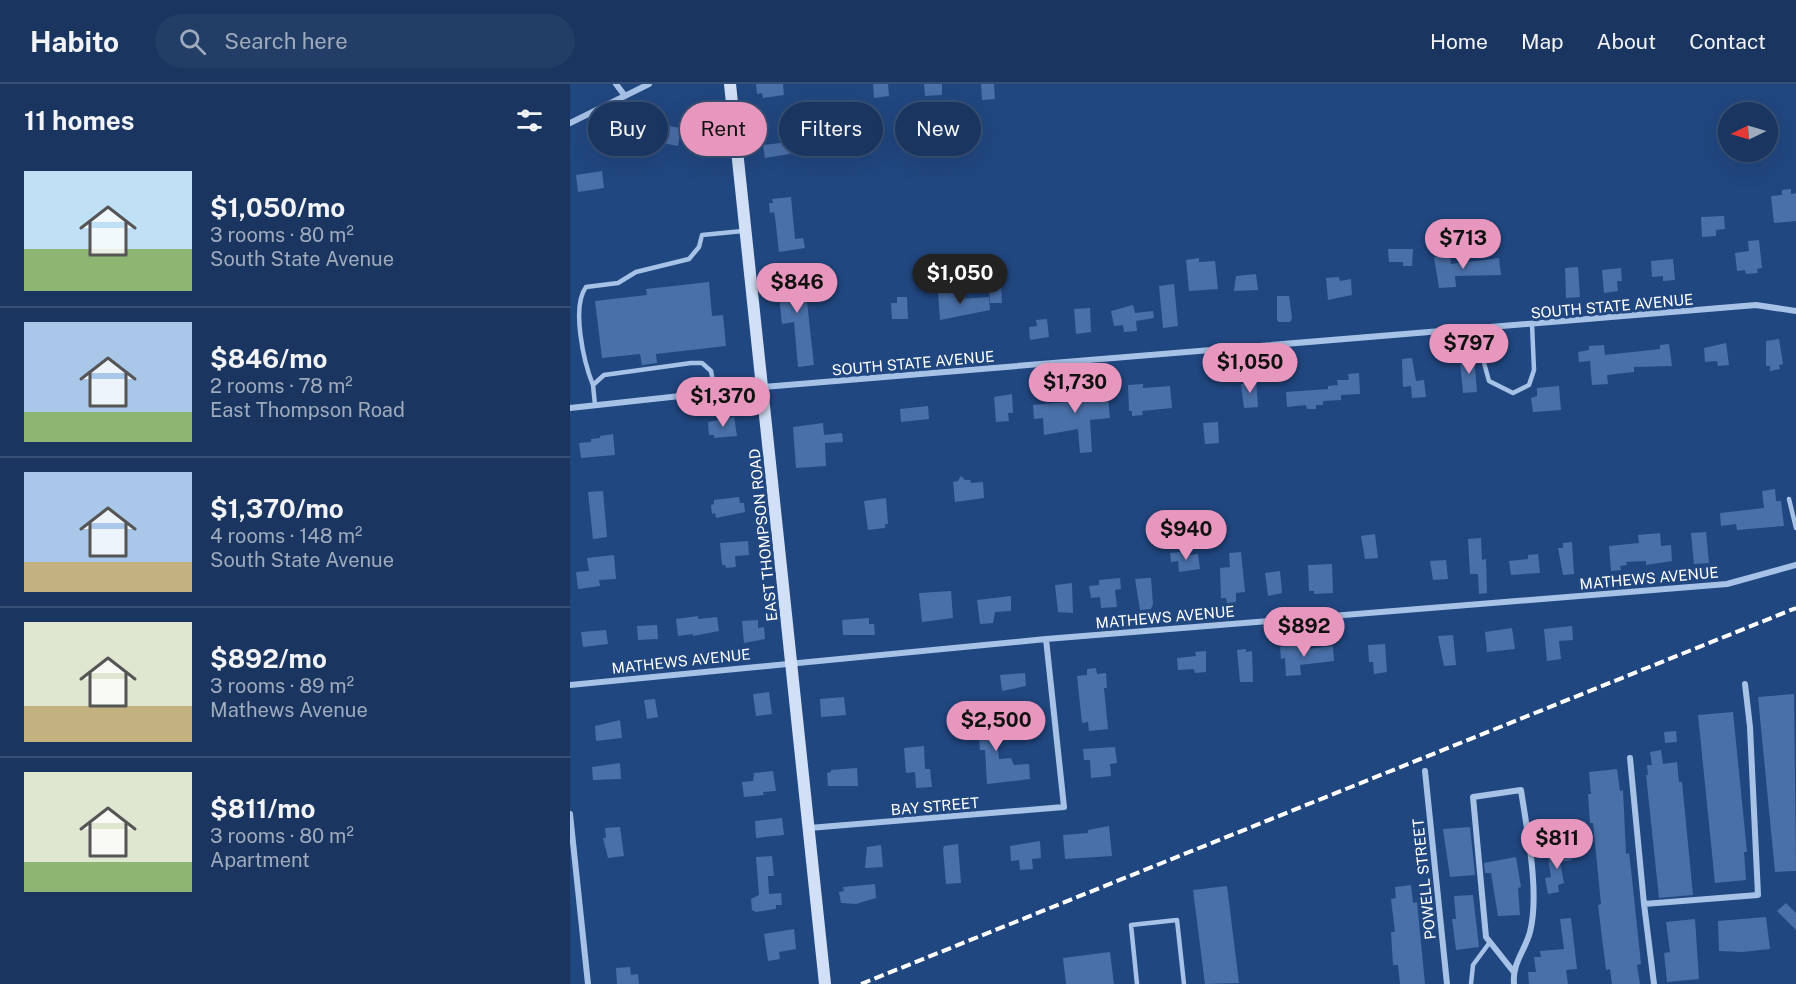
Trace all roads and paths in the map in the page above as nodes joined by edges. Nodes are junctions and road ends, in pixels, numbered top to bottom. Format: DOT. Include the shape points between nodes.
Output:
graph roads {
  1 [pos="616,84"];
  2 [pos="649,84"];
  3 [pos="730,84"];
  4 [pos="625,96"];
  5 [pos="570,123"];
  6 [pos="746,231"];
  7 [pos="1796,311"];
  8 [pos="1532,324"];
  9 [pos="1480,328"];
  10 [pos="593,385"];
  11 [pos="763,387"];
  12 [pos="714,392"];
  13 [pos="595,405"];
  14 [pos="570,408"];
  15 [pos="1789,499"];
  16 [pos="1796,528"];
  17 [pos="1796,565"];
  18 [pos="1046,639"];
  19 [pos="791,662"];
  20 [pos="1745,684"];
  21 [pos="570,685"];
  22 [pos="1630,758"];
  23 [pos="1425,771"];
  24 [pos="570,814"];
  25 [pos="809,828"];
  26 [pos="1644,904"];
  27 [pos="1490,942"];
  28 [pos="1513,971"];
  29 [pos="588,984"];
  30 [pos="825,984"];
  31 [pos="1137,984"];
  32 [pos="1184,984"];
  33 [pos="1447,984"];
  34 [pos="1471,984"];
  35 [pos="1514,984"];
  36 [pos="1654,984"];
  1 -- 4 [label="street"];
  2 -- 4 [label="street"];
  3 -- 6 [label="main road, EAST THOMPSON ROAD"];
  4 -- 5 [label="street"];
  6 -- 10 [label="lane" via="702,235 699,247 689,259 636,272 618,283 586,287 580,306 585,364"];
  6 -- 11 [label="main road, EAST THOMPSON ROAD"];
  7 -- 8 [label="street, SOUTH STATE AVENUE" via="1756,305"];
  8 -- 9 [label="street, SOUTH STATE AVENUE"];
  8 -- 9 [label="lane" via="1534,370 1529,385 1514,393 1489,381"];
  9 -- 11 [label="street, SOUTH STATE AVENUE"];
  10 -- 12 [label="lane" via="604,375 702,363 711,371"];
  10 -- 13 [label="lane"];
  11 -- 12 [label="street, SOUTH STATE AVENUE"];
  11 -- 19 [label="main road, EAST THOMPSON ROAD"];
  12 -- 13 [label="street, SOUTH STATE AVENUE"];
  13 -- 14 [label="street, SOUTH STATE AVENUE"];
  15 -- 16 [label="lane"];
  17 -- 18 [label="street, MATHEWS AVENUE" via="1727,584"];
  18 -- 19 [label="street, MATHEWS AVENUE"];
  18 -- 25 [label="street, BAY STREET" via="1064,807"];
  19 -- 21 [label="street, MATHEWS AVENUE"];
  19 -- 25 [label="main road, EAST THOMPSON ROAD"];
  20 -- 26 [label="street" via="1758,895"];
  22 -- 26 [label="street"];
  23 -- 33 [label="street, POWELL STREET"];
  24 -- 29 [label="street"];
  25 -- 30 [label="main road, EAST THOMPSON ROAD"];
  26 -- 36 [label="street"];
  27 -- 28 [label="street"];
  27 -- 28 [label="street" via="1486,937 1473,797 1521,790 1533,879 1530,932"];
  27 -- 34 [label="lane" via="1473,965"];
  28 -- 35 [label="street"];
  31 -- 32 [label="lane" via="1131,925 1177,920"];
}
